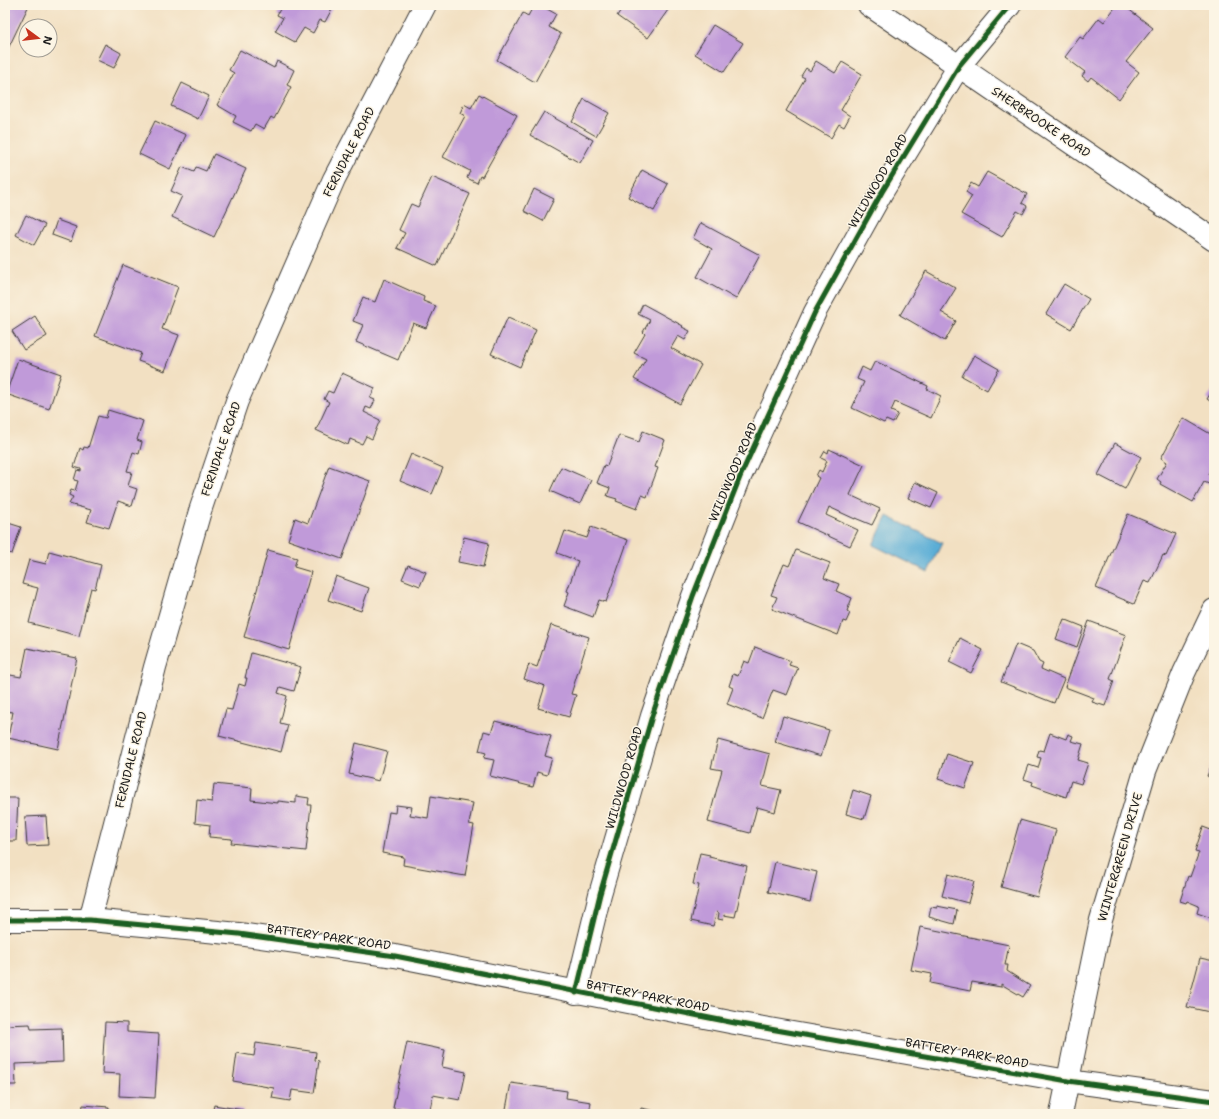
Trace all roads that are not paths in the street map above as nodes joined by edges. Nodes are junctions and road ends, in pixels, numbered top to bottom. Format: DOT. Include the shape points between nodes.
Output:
graph roads {
  1 [pos="425,5"];
  2 [pos="868,5"];
  3 [pos="1010,5"];
  4 [pos="959,66"];
  5 [pos="1214,240"];
  6 [pos="1214,610"];
  7 [pos="5,920"];
  8 [pos="90,920"];
  9 [pos="576,993"];
  10 [pos="1068,1081"];
  11 [pos="1214,1102"];
  12 [pos="1061,1114"];
  1 -- 8 [label="street, FERNDALE ROAD" via="334,179 237,401 200,511 166,630"];
  2 -- 4 [label="street, SHERBROOKE ROAD"];
  3 -- 4 [label="street, WILDWOOD ROAD"];
  4 -- 5 [label="street, SHERBROOKE ROAD"];
  4 -- 9 [label="street, WILDWOOD ROAD" via="882,192 815,312 740,477 693,596 652,716 600,894"];
  6 -- 10 [label="street, WINTERGREEN DRIVE" via="1184,673 1145,772 1101,920"];
  7 -- 8 [label="street, BATTERY PARK ROAD"];
  8 -- 9 [label="street, BATTERY PARK ROAD" via="240,934 395,956"];
  9 -- 10 [label="street, BATTERY PARK ROAD"];
  10 -- 11 [label="street, BATTERY PARK ROAD"];
  10 -- 12 [label="street, WINTERGREEN DRIVE"];
}
